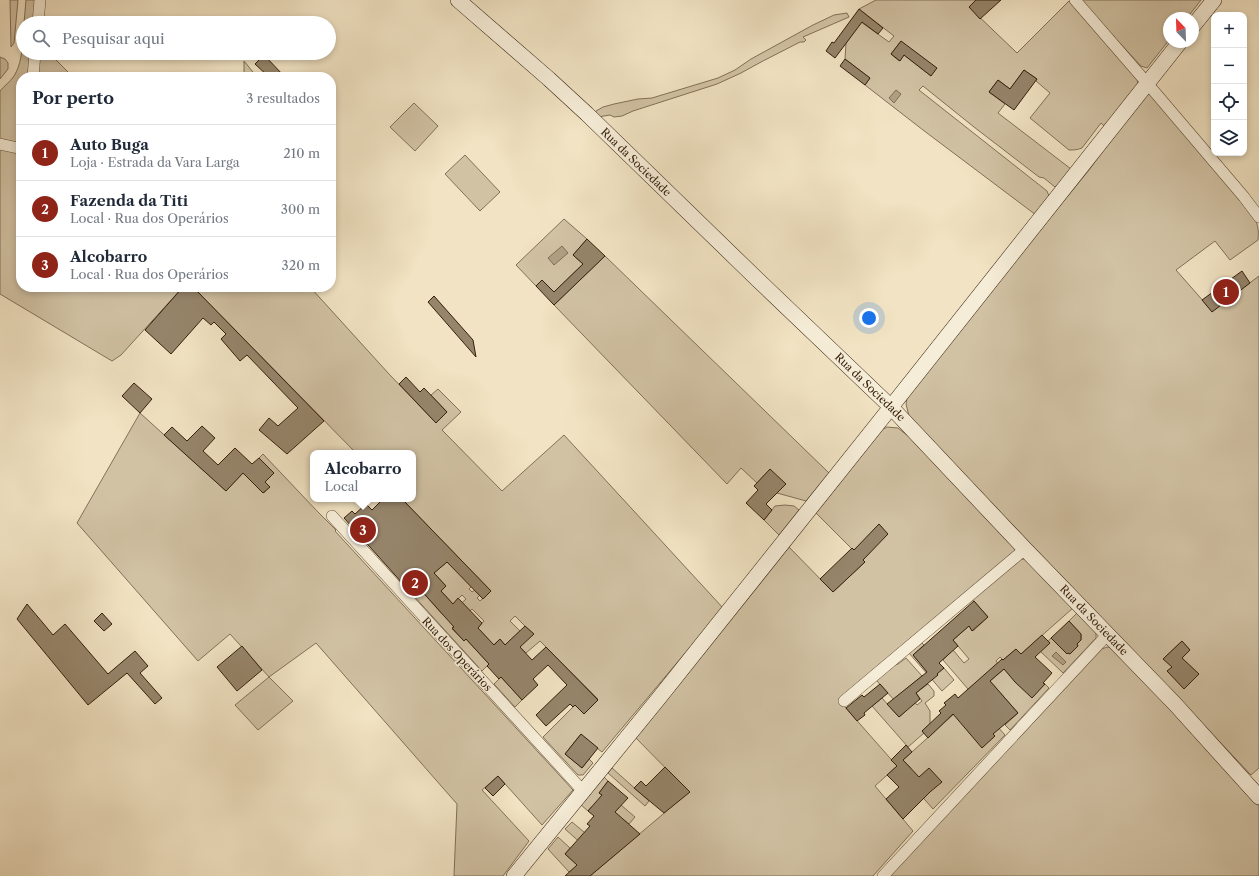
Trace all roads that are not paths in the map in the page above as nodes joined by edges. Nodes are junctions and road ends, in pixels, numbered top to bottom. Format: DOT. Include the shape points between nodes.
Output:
graph roads {
  1 [pos="40,0"];
  2 [pos="458,0"];
  3 [pos="1075,0"];
  4 [pos="1214,0"];
  5 [pos="39,16"];
  6 [pos="1199,19"];
  7 [pos="1175,48"];
  8 [pos="34,60"];
  9 [pos="33,72"];
  10 [pos="1147,83"];
  11 [pos="0,144"];
  12 [pos="16,148"];
  13 [pos="1259,217"];
  14 [pos="891,407"];
  15 [pos="332,516"];
  16 [pos="1025,550"];
  17 [pos="1108,634"];
  18 [pos="844,701"];
  19 [pos="583,791"];
  20 [pos="1259,796"];
  21 [pos="514,876"];
  22 [pos="882,876"];
  1 -- 5 [label="street"];
  2 -- 14 [label="street, Rua da Sociedade" via="587,114"];
  3 -- 10 [label="street"];
  4 -- 6 [label="street"];
  7 -- 10 [label="street"];
  8 -- 9 [label="street"];
  10 -- 13 [label="street"];
  10 -- 14 [label="street"];
  11 -- 12 [label="street"];
  14 -- 16 [label="street, Rua da Sociedade"];
  14 -- 19 [label="street"];
  15 -- 19 [label="street, Rua dos Operários"];
  16 -- 17 [label="street, Rua da Sociedade"];
  16 -- 18 [label="street"];
  17 -- 20 [label="street, Rua da Sociedade"];
  17 -- 22 [label="street"];
  19 -- 21 [label="street"];
}
